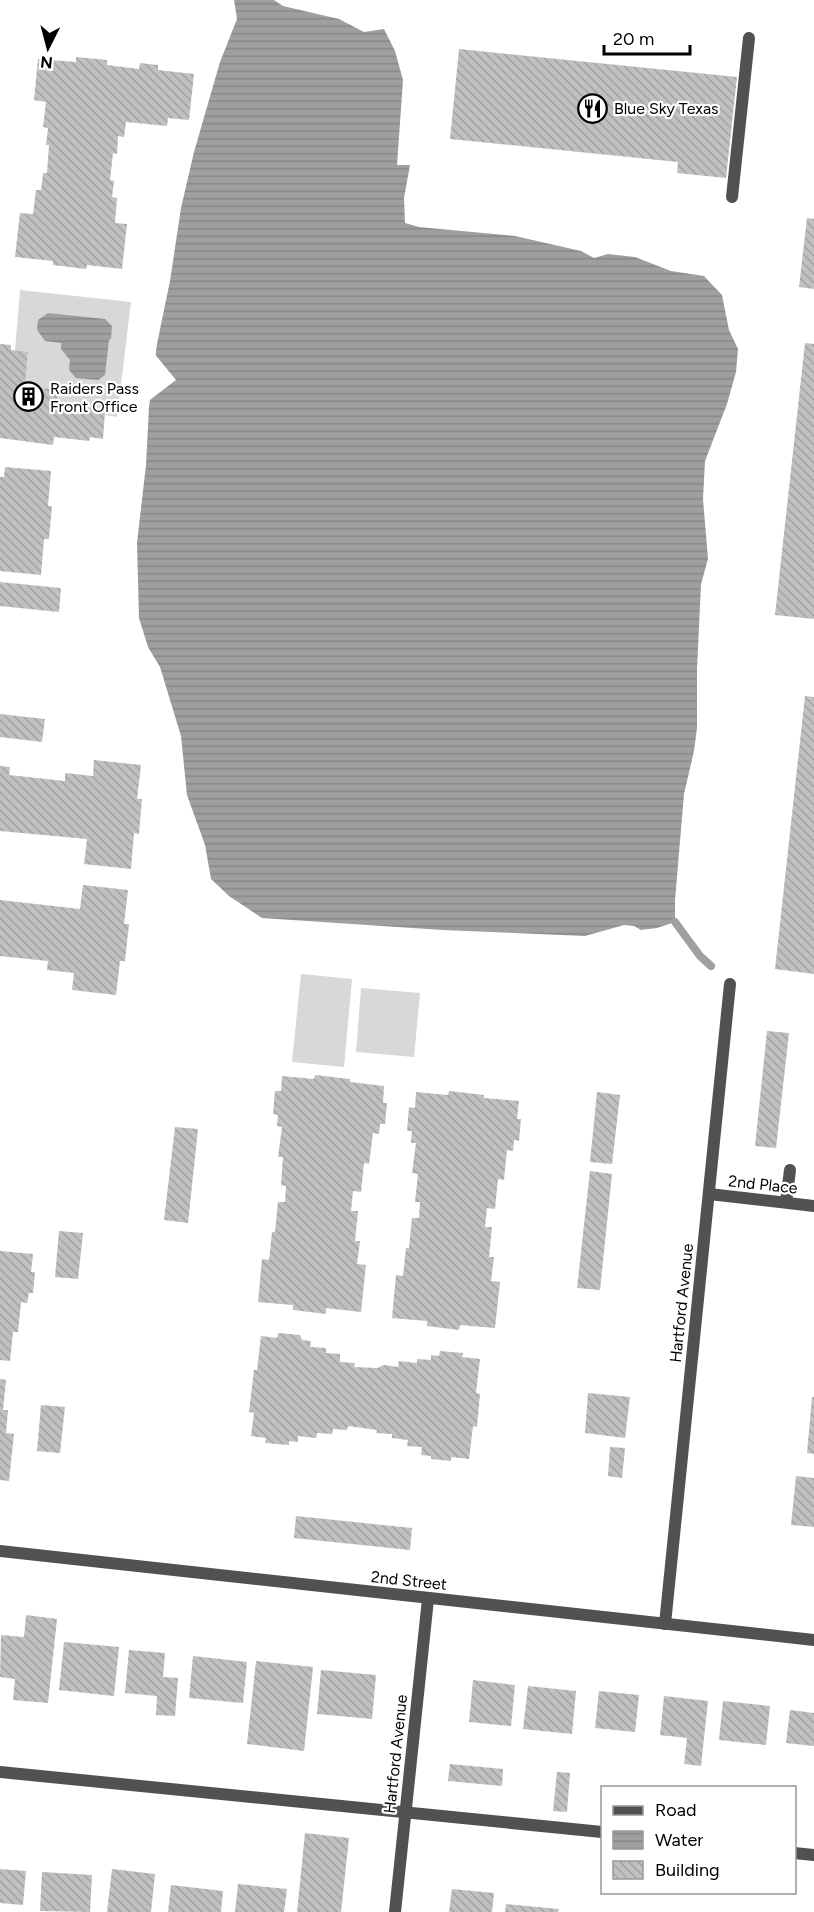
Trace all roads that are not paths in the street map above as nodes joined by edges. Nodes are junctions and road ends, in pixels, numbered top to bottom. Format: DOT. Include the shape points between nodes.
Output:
graph roads {
  1 [pos="749,38"];
  2 [pos="732,197"];
  3 [pos="730,984"];
  4 [pos="790,1170"];
  5 [pos="709,1194"];
  6 [pos="786,1202"];
  7 [pos="814,1206"];
  8 [pos="0,1551"];
  9 [pos="428,1599"];
  10 [pos="665,1624"];
  11 [pos="814,1640"];
  12 [pos="0,1772"];
  13 [pos="405,1812"];
  14 [pos="601,1832"];
  15 [pos="796,1853"];
  16 [pos="814,1855"];
  17 [pos="395,1912"];
  1 -- 2 [label="street"];
  3 -- 5 [label="street, Hartford Avenue"];
  4 -- 6 [label="street"];
  5 -- 6 [label="street, 2nd Place"];
  5 -- 10 [label="street, Hartford Avenue"];
  6 -- 7 [label="street, 2nd Place"];
  8 -- 9 [label="street, 2nd Street"];
  9 -- 10 [label="street, 2nd Street"];
  9 -- 13 [label="street, Hartford Avenue"];
  10 -- 11 [label="street, 2nd Street"];
  12 -- 13 [label="street"];
  13 -- 14 [label="street"];
  13 -- 17 [label="street, Hartford Avenue"];
  15 -- 16 [label="street"];
}
